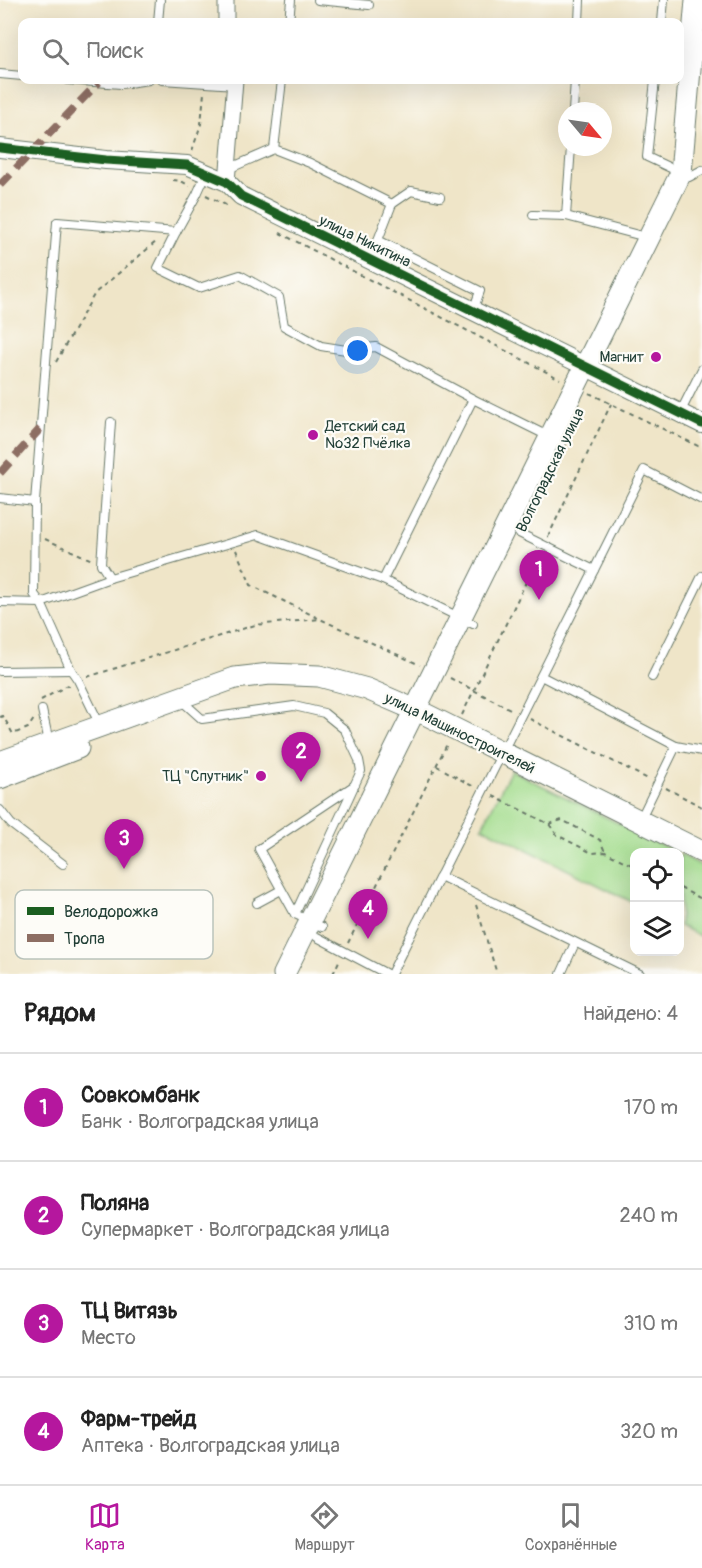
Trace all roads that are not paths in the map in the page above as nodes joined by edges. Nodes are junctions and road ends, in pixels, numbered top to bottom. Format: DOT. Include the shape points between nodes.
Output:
graph roads {
  1 [pos="160,0"];
  2 [pos="226,0"];
  3 [pos="291,0"];
  4 [pos="318,0"];
  5 [pos="580,0"];
  6 [pos="664,0"];
  7 [pos="369,5"];
  8 [pos="698,11"];
  9 [pos="158,18"];
  10 [pos="226,18"];
  11 [pos="289,18"];
  12 [pos="579,18"];
  13 [pos="662,18"];
  14 [pos="702,47"];
  15 [pos="0,74"];
  16 [pos="18,76"];
  17 [pos="235,84"];
  18 [pos="282,84"];
  19 [pos="575,84"];
  20 [pos="656,84"];
  21 [pos="574,102"];
  22 [pos="0,148"];
  23 [pos="274,148"];
  24 [pos="570,156"];
  25 [pos="691,173"];
  26 [pos="206,174"];
  27 [pos="228,176"];
  28 [pos="440,196"];
  29 [pos="392,204"];
  30 [pos="533,215"];
  31 [pos="566,216"];
  32 [pos="172,232"];
  33 [pos="650,238"];
  34 [pos="378,240"];
  35 [pos="367,259"];
  36 [pos="473,311"];
  37 [pos="591,369"];
  38 [pos="702,369"];
  39 [pos="473,399"];
  40 [pos="680,413"];
  41 [pos="111,422"];
  42 [pos="702,424"];
  43 [pos="556,440"];
  44 [pos="0,498"];
  45 [pos="702,500"];
  46 [pos="35,502"];
  47 [pos="519,533"];
  48 [pos="594,570"];
  49 [pos="702,576"];
  50 [pos="110,578"];
  51 [pos="383,580"];
  52 [pos="0,602"];
  53 [pos="41,603"];
  54 [pos="467,621"];
  55 [pos="71,670"];
  56 [pos="0,671"];
  57 [pos="541,676"];
  58 [pos="652,677"];
  59 [pos="184,702"];
  60 [pos="42,710"];
  61 [pos="419,717"];
  62 [pos="100,725"];
  63 [pos="49,743"];
  64 [pos="676,746"];
  65 [pos="702,752"];
  66 [pos="499,759"];
  67 [pos="0,762"];
  68 [pos="0,778"];
  69 [pos="355,784"];
  70 [pos="0,810"];
  71 [pos="639,822"];
  72 [pos="669,848"];
  73 [pos="702,852"];
  74 [pos="684,855"];
  75 [pos="63,864"];
  76 [pos="702,864"];
  77 [pos="440,876"];
  78 [pos="281,890"];
  79 [pos="257,903"];
  80 [pos="311,925"];
  81 [pos="575,943"];
  82 [pos="284,974"];
  83 [pos="298,974"];
  84 [pos="389,974"];
  85 [pos="561,974"];
  86 [pos="640,974"];
  1 -- 9 [label="lane"];
  2 -- 10 [label="street"];
  3 -- 11 [label="lane"];
  4 -- 7 [label="lane"];
  5 -- 12 [label="lane"];
  6 -- 13 [label="lane"];
  8 -- 25 [label="main road"];
  14 -- 25 [label="main road, Волгоградская улица"];
  15 -- 16 [label="lane"];
  17 -- 27 [label="street"];
  18 -- 23 [label="lane"];
  19 -- 21 [label="lane"];
  20 -- 25 [label="lane" via="647,157"];
  22 -- 26 [label="street, улица Никитина" via="187,165"];
  23 -- 27 [label="lane"];
  23 -- 29 [label="lane"];
  24 -- 31 [label="lane"];
  25 -- 33 [label="main road"];
  25 -- 37 [label="main road, Волгоградская улица" via="661,240"];
  26 -- 27 [label="street, улица Никитина"];
  26 -- 32 [label="lane"];
  27 -- 35 [label="street, улица Никитина" via="241,196"];
  28 -- 29 [label="lane" via="411,191"];
  29 -- 34 [label="lane"];
  30 -- 31 [label="lane"];
  31 -- 33 [label="lane"];
  32 -- 39 [label="lane" via="158,268 198,288 240,275 279,297 284,326 321,346 346,350 376,347"];
  32 -- 46 [label="lane" via="57,222"];
  33 -- 37 [label="main road"];
  34 -- 35 [label="lane"];
  34 -- 36 [label="lane" via="480,291"];
  35 -- 36 [label="street, улица Никитина"];
  36 -- 37 [label="street, улица Никитина"];
  37 -- 40 [label="street, улица Никитина"];
  37 -- 43 [label="main road, Волгоградская улица"];
  38 -- 40 [label="lane"];
  39 -- 43 [label="lane"];
  39 -- 51 [label="lane"];
  40 -- 42 [label="street, улица Никитина"];
  41 -- 50 [label="lane" via="101,564"];
  43 -- 47 [label="main road, Волгоградская улица"];
  43 -- 54 [label="main road"];
  44 -- 46 [label="lane"];
  45 -- 48 [label="lane" via="644,470"];
  46 -- 53 [label="lane" via="34,594"];
  47 -- 48 [label="lane"];
  47 -- 54 [label="main road, Волгоградская улица"];
  48 -- 57 [label="lane"];
  49 -- 58 [label="lane"];
  50 -- 51 [label="lane" via="258,535"];
  50 -- 53 [label="lane"];
  51 -- 54 [label="lane"];
  52 -- 53 [label="lane"];
  53 -- 55 [label="lane"];
  54 -- 61 [label="main road, Волгоградская улица"];
  55 -- 56 [label="lane"];
  55 -- 62 [label="lane"];
  57 -- 64 [label="lane"];
  57 -- 66 [label="lane"];
  59 -- 61 [label="main road, улица Машиностроителей" via="235,678 270,674 319,676 367,689"];
  59 -- 62 [label="main road, улица Машиностроителей"];
  59 -- 68 [label="main road"];
  59 -- 69 [label="lane" via="202,719 294,706 324,713 345,730 359,760 361,771"];
  60 -- 63 [label="lane"];
  61 -- 66 [label="main road, улица Машиностроителей"];
  61 -- 80 [label="main road, Волгоградская улица"];
  62 -- 63 [label="main road, улица Машиностроителей"];
  63 -- 67 [label="main road, улица Машиностроителей"];
  64 -- 65 [label="lane"];
  64 -- 71 [label="lane"];
  66 -- 71 [label="main road, улица Машиностроителей"];
  66 -- 72 [label="main road"];
  66 -- 77 [label="lane"];
  69 -- 78 [label="lane" via="259,849"];
  69 -- 80 [label="lane"];
  70 -- 75 [label="lane" via="11,824"];
  71 -- 73 [label="main road, улица Машиностроителей"];
  74 -- 76 [label="main road"];
  77 -- 81 [label="lane"];
  77 -- 84 [label="lane"];
  78 -- 79 [label="lane"];
  78 -- 80 [label="lane"];
  80 -- 82 [label="main road"];
  80 -- 83 [label="main road, Волгоградская улица"];
  80 -- 84 [label="lane" via="344,951"];
  81 -- 85 [label="lane"];
  81 -- 86 [label="lane"];
}
